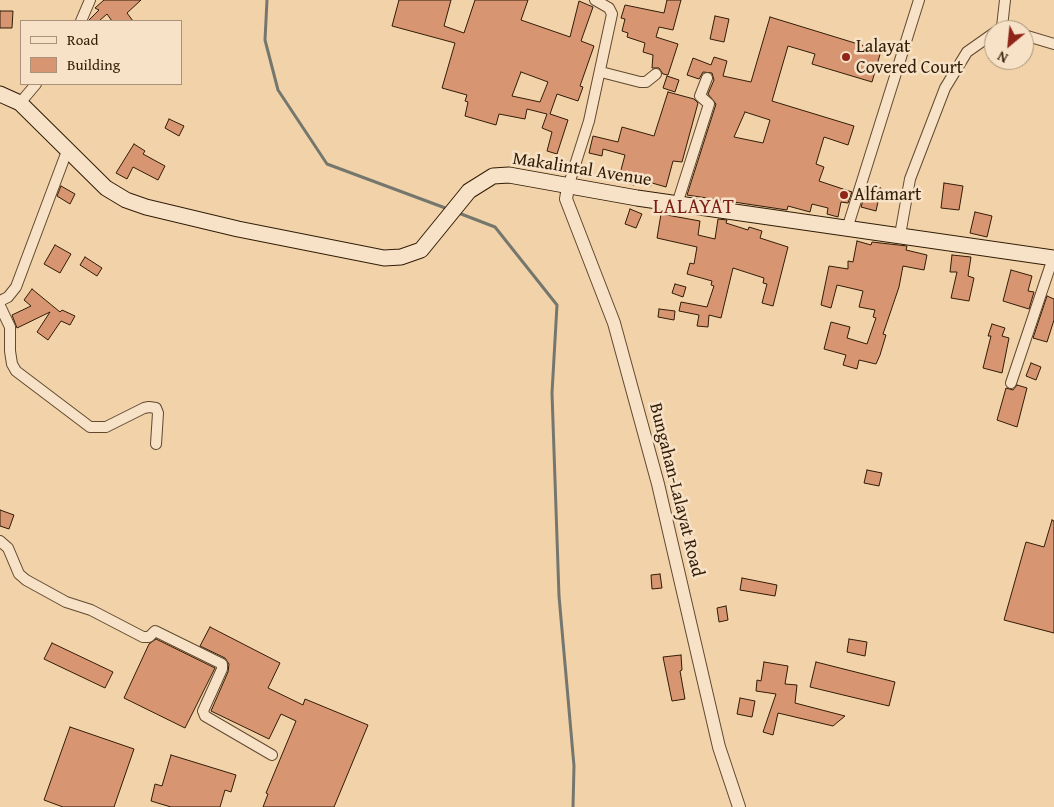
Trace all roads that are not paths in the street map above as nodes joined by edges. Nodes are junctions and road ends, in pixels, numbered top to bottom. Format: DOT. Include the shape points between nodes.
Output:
graph roads {
  1 [pos="90,0"];
  2 [pos="595,0"];
  3 [pos="918,0"];
  4 [pos="1005,0"];
  5 [pos="81,20"];
  6 [pos="1002,20"];
  7 [pos="1034,38"];
  8 [pos="984,41"];
  9 [pos="1054,44"];
  10 [pos="601,72"];
  11 [pos="656,74"];
  12 [pos="707,78"];
  13 [pos="35,85"];
  14 [pos="0,94"];
  15 [pos="20,103"];
  16 [pos="66,151"];
  17 [pos="568,187"];
  18 [pos="676,204"];
  19 [pos="846,229"];
  20 [pos="900,235"];
  21 [pos="1054,258"];
  22 [pos="0,301"];
  23 [pos="0,306"];
  24 [pos="1011,382"];
  25 [pos="156,444"];
  26 [pos="0,541"];
  27 [pos="272,755"];
  28 [pos="739,807"];
  1 -- 5 [label="street"];
  2 -- 10 [label="street" via="609,8 612,14"];
  3 -- 19 [label="street"];
  4 -- 6 [label="street"];
  7 -- 9 [label="street"];
  8 -- 20 [label="street" via="967,52 945,88 910,179"];
  10 -- 11 [label="street" via="640,82 646,82"];
  10 -- 17 [label="street"];
  12 -- 18 [label="street" via="700,96 708,104"];
  13 -- 15 [label="street"];
  14 -- 15 [label="main road, Makalintal Avenue"];
  15 -- 16 [label="main road, Makalintal Avenue"];
  16 -- 17 [label="main road, Makalintal Avenue" via="106,188 146,207 384,258 401,257 420,250 469,191 493,176 509,175"];
  16 -- 22 [label="street" via="16,288"];
  17 -- 18 [label="main road, Makalintal Avenue"];
  17 -- 28 [label="street, Bungahan-Lalayat Road" via="566,199 617,333 658,484 719,747"];
  18 -- 19 [label="main road, Makalintal Avenue"];
  19 -- 20 [label="main road, Makalintal Avenue"];
  20 -- 21 [label="main road, Makalintal Avenue"];
  21 -- 24 [label="street"];
  23 -- 25 [label="street" via="10,327 11,357 16,371 90,427 106,427 149,406 156,408"];
  26 -- 27 [label="street" via="26,580 143,637 149,637 155,631 222,664 203,711 205,716"];
}
